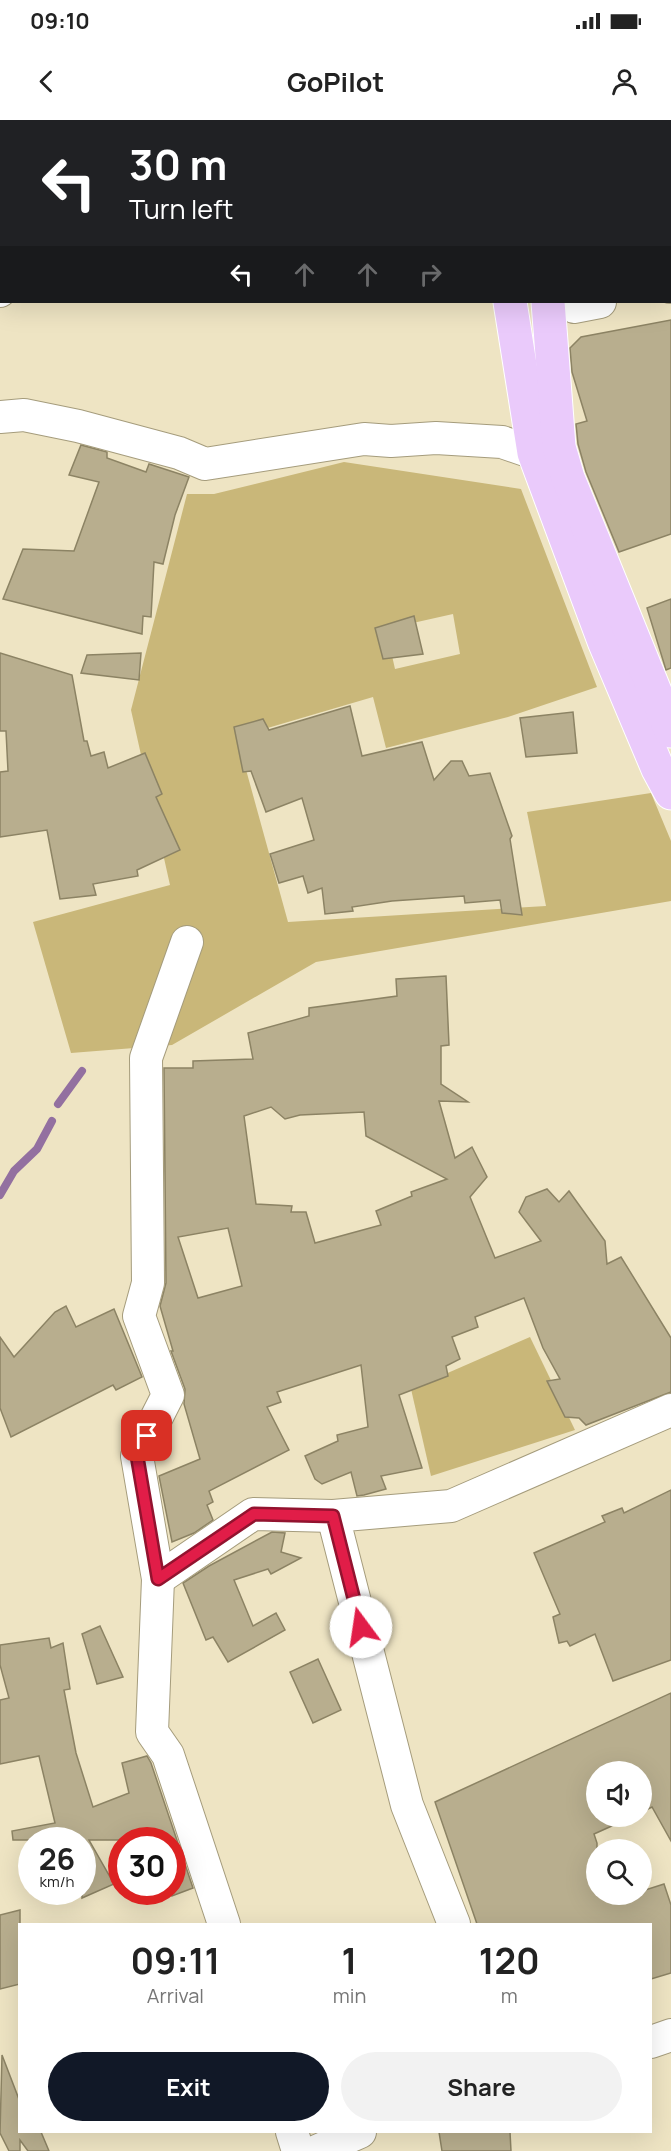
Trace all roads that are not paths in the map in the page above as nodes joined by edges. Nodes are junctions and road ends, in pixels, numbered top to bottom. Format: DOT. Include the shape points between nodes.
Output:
graph roads {
  1 [pos="510,303"];
  2 [pos="574,303"];
  3 [pos="0,417"];
  4 [pos="534,453"];
  5 [pos="671,731"];
  6 [pos="671,793"];
  7 [pos="187,942"];
  8 [pos="671,1410"];
  9 [pos="333,1516"];
  10 [pos="158,1579"];
  11 [pos="224,1923"];
  12 [pos="454,1923"];
  13 [pos="671,2035"];
  14 [pos="652,2042"];
  15 [pos="292,2133"];
  16 [pos="358,2133"];
  17 [pos="298,2151"];
  18 [pos="317,2151"];
  1 -- 4 [label="main road"];
  2 -- 5 [label="main road" via="559,447 568,478"];
  3 -- 4 [label="street" via="24,415 78,426 206,464 364,439 502,442"];
  4 -- 6 [label="main road" via="604,641"];
  7 -- 10 [label="street" via="146,1058 148,1283 139,1317 168,1395 137,1456"];
  8 -- 9 [label="street" via="451,1506"];
  9 -- 10 [label="street" via="254,1514"];
  9 -- 12 [label="street" via="407,1805"];
  10 -- 11 [label="street" via="152,1732 168,1755"];
  13 -- 14 [label="street"];
  15 -- 17 [label="street"];
  16 -- 18 [label="street"];
}
